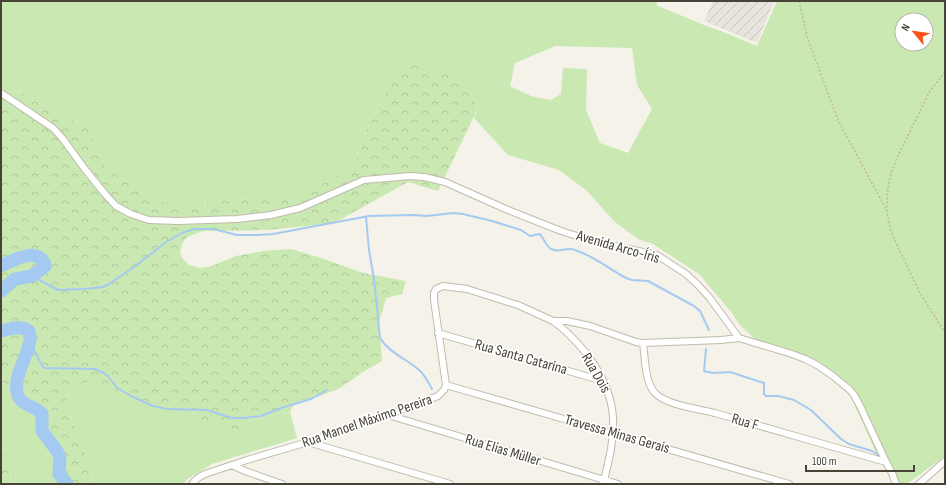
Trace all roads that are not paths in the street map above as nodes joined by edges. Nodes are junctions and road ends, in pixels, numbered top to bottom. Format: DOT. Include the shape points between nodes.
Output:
graph roads {
  1 [pos="1,93"];
  2 [pos="553,321"];
  3 [pos="438,333"];
  4 [pos="739,338"];
  5 [pos="643,343"];
  6 [pos="603,381"];
  7 [pos="446,385"];
  8 [pos="388,415"];
  9 [pos="613,433"];
  10 [pos="308,442"];
  11 [pos="945,461"];
  12 [pos="886,462"];
  13 [pos="232,465"];
  14 [pos="604,482"];
  15 [pos="192,484"];
  16 [pos="282,484"];
  17 [pos="450,484"];
  18 [pos="618,484"];
  19 [pos="788,484"];
  20 [pos="896,484"];
  21 [pos="919,484"];
  1 -- 4 [label="street, Avenida Arco-Íris" via="53,128 116,206 149,220 236,219 271,215 300,208 364,180 424,177 445,182 561,231 596,242 657,255 696,283"];
  2 -- 3 [label="street, Rua Manoel Máximo Pereira" via="518,304 467,289 443,286 434,293"];
  2 -- 5 [label="street, Rua Manoel Máximo Pereira" via="590,326"];
  2 -- 6 [label="street, Rua Dois" via="569,333 593,363"];
  3 -- 6 [label="street, Rua Santa Catarina"];
  3 -- 7 [label="street, Rua Manoel Máximo Pereira"];
  4 -- 5 [label="street, Rua Manoel Máximo Pereira"];
  4 -- 12 [label="street" via="805,359 850,390"];
  5 -- 12 [label="street, Rua F" via="652,389 668,402"];
  6 -- 9 [label="street, Rua Dois" via="610,397"];
  7 -- 8 [label="street, Rua Manoel Máximo Pereira" via="438,396"];
  7 -- 9 [label="street, Travessa Minas Gerais"];
  8 -- 10 [label="street, Rua Manoel Máximo Pereira"];
  8 -- 14 [label="street, Rua Elias Müller"];
  9 -- 14 [label="street, Rua Dois"];
  9 -- 19 [label="street, Travessa Minas Gerais"];
  10 -- 13 [label="street, Rua Manoel Máximo Pereira"];
  10 -- 17 [label="street"];
  11 -- 21 [label="street"];
  12 -- 20 [label="street"];
  13 -- 15 [label="street, Rua Manoel Máximo Pereira" via="200,476"];
  13 -- 16 [label="street"];
  14 -- 18 [label="street, Rua Elias Müller"];
}
